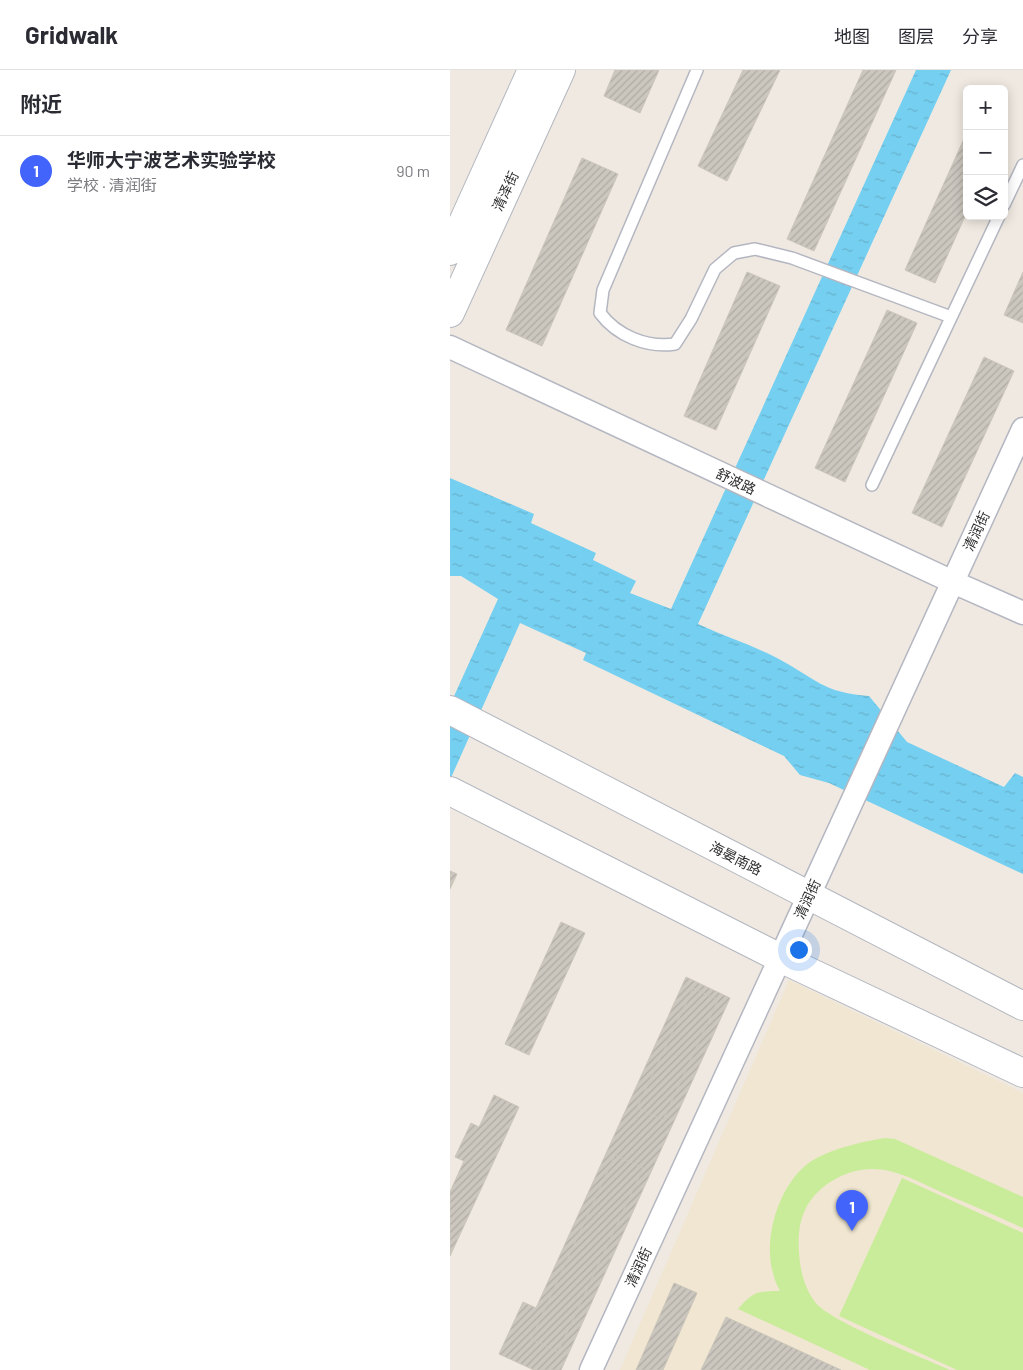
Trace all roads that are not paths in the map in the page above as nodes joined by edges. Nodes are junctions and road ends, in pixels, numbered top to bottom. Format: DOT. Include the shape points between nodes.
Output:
graph roads {
  1 [pos="532,70"];
  2 [pos="561,70"];
  3 [pos="697,70"];
  4 [pos="1023,165"];
  5 [pos="1008,197"];
  6 [pos="997,220"];
  7 [pos="450,251"];
  8 [pos="450,313"];
  9 [pos="951,317"];
  10 [pos="450,347"];
  11 [pos="1023,428"];
  12 [pos="872,485"];
  13 [pos="952,582"];
  14 [pos="1023,613"];
  15 [pos="450,710"];
  16 [pos="450,791"];
  17 [pos="809,896"];
  18 [pos="780,958"];
  19 [pos="1023,1006"];
  20 [pos="1023,1073"];
  21 [pos="591,1370"];
  1 -- 7 [label="main road, 清泽街"];
  2 -- 8 [label="main road, 清泽街"];
  3 -- 9 [label="lane" via="603,290 600,313 608,324 635,340 659,346 675,344 715,269 734,252 755,249 792,258"];
  4 -- 5 [label="lane"];
  6 -- 9 [label="lane"];
  9 -- 12 [label="lane"];
  10 -- 13 [label="street, 舒波路"];
  11 -- 13 [label="street, 清润街"];
  13 -- 14 [label="street, 舒波路"];
  13 -- 17 [label="street, 清润街"];
  15 -- 17 [label="main road, 海晏南路"];
  16 -- 18 [label="main road"];
  17 -- 18 [label="street, 清润街"];
  17 -- 19 [label="main road, 海晏南路"];
  18 -- 20 [label="main road"];
  18 -- 21 [label="street, 清润街"];
}
